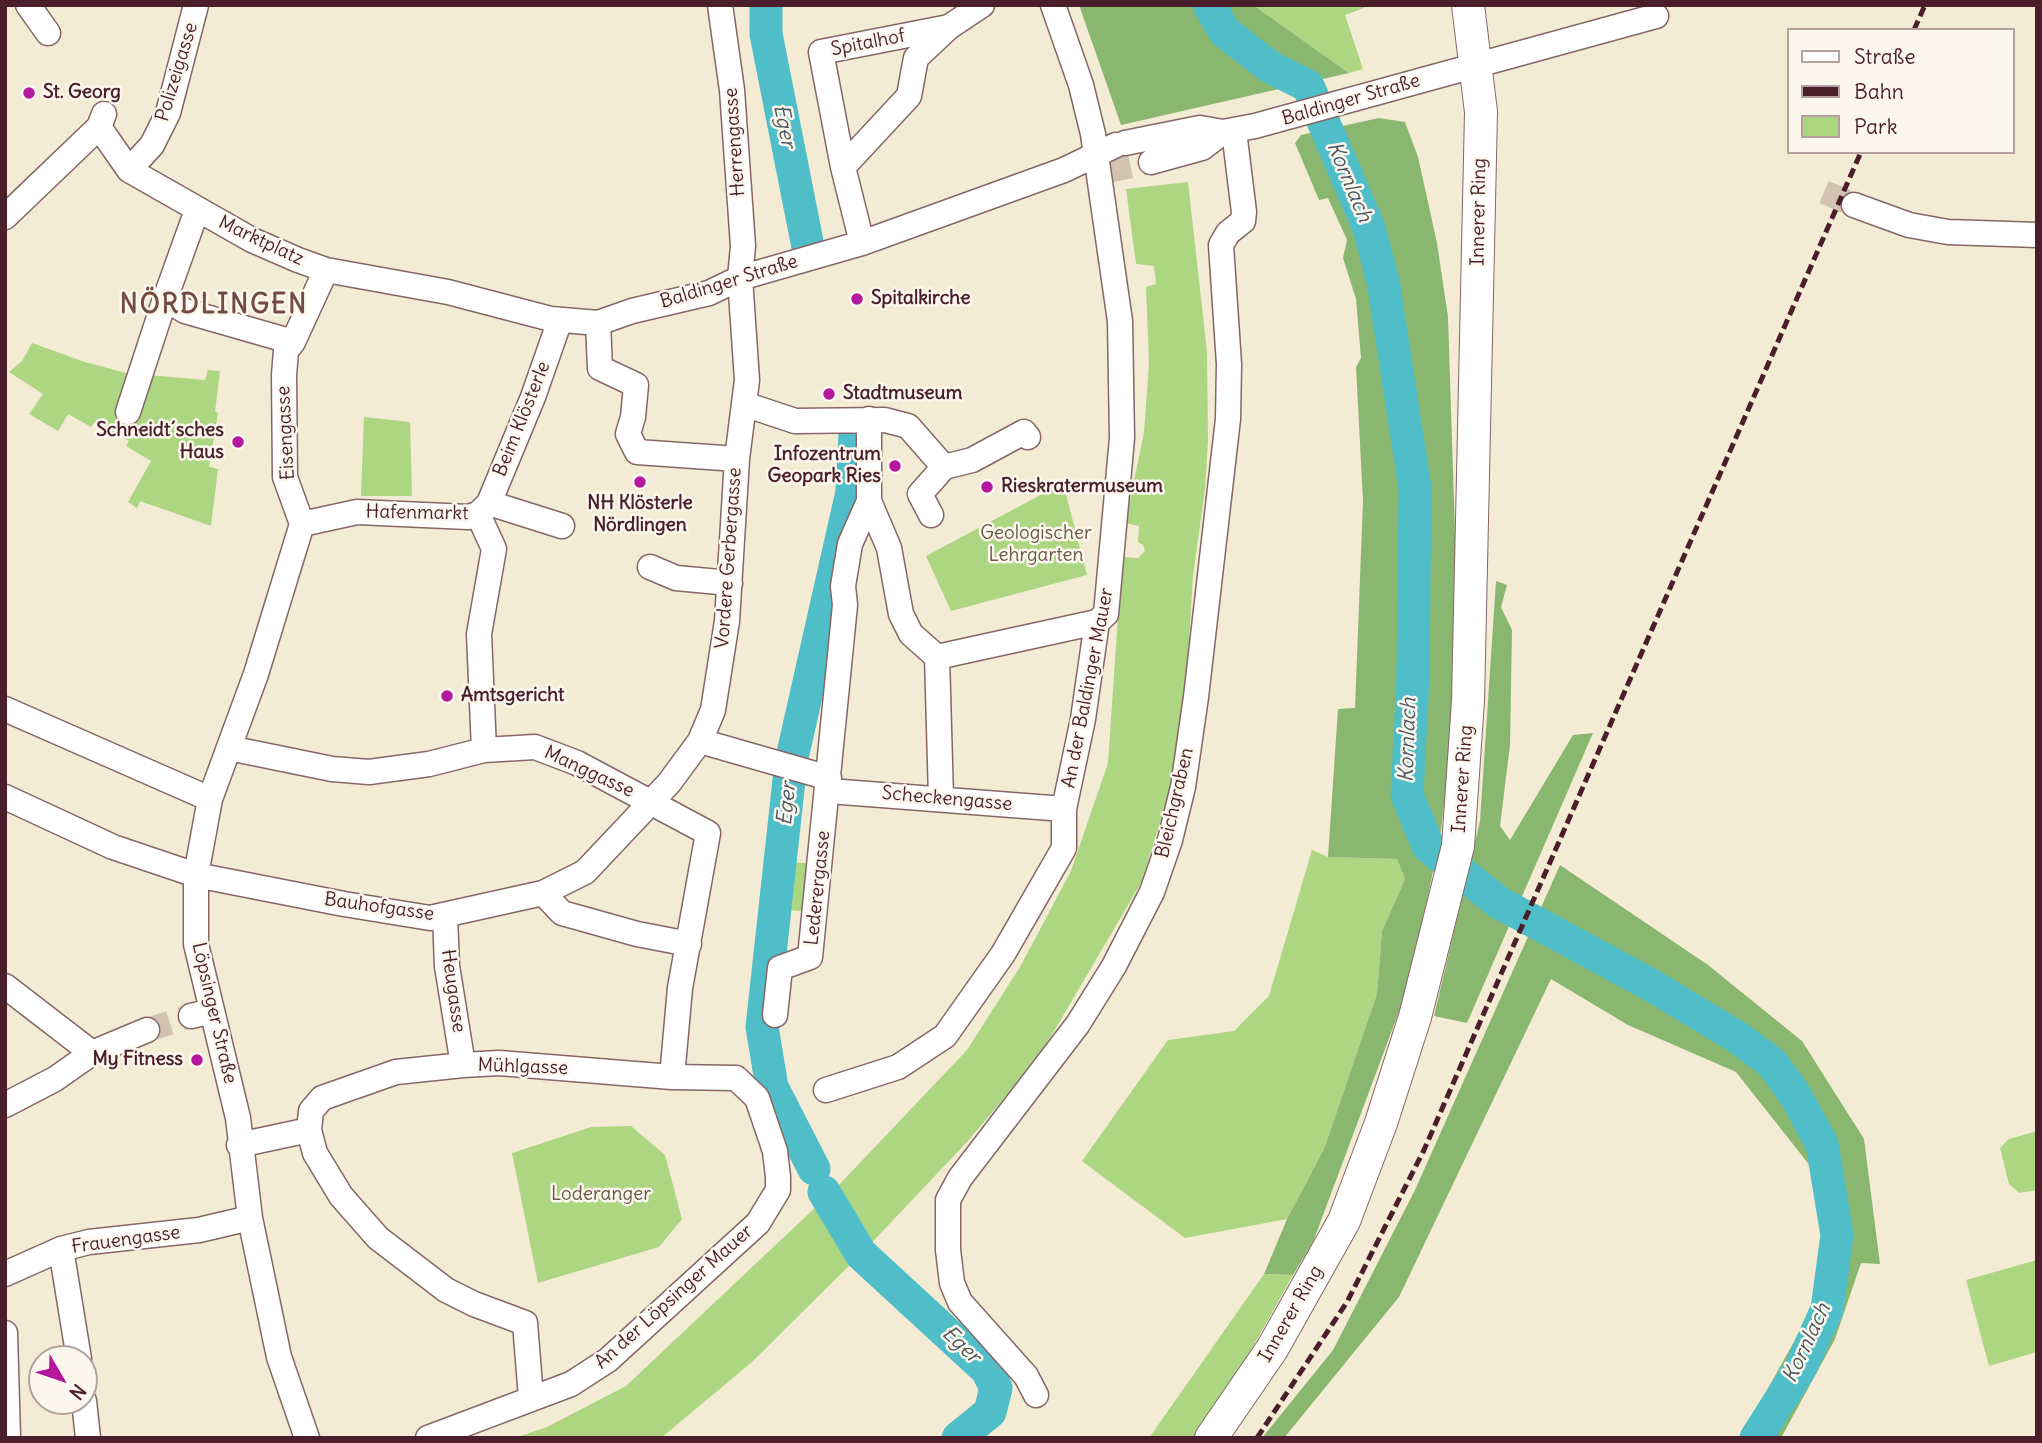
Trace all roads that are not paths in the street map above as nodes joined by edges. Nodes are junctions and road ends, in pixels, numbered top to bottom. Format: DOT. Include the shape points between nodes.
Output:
graph roads {
  1 [pos="29,5"];
  2 [pos="720,5"];
  3 [pos="982,5"];
  4 [pos="1053,5"];
  5 [pos="1468,5"];
  6 [pos="197,6"];
  7 [pos="1656,16"];
  8 [pos="948,27"];
  9 [pos="48,33"];
  10 [pos="1477,65"];
  11 [pos="1229,132"];
  12 [pos="1108,157"];
  13 [pos="1151,162"];
  14 [pos="843,167"];
  15 [pos="129,170"];
  16 [pos="1864,209"];
  17 [pos="197,210"];
  18 [pos="5,217"];
  19 [pos="2037,235"];
  20 [pos="862,243"];
  21 [pos="336,272"];
  22 [pos="740,278"];
  23 [pos="165,299"];
  24 [pos="560,320"];
  25 [pos="598,323"];
  26 [pos="293,342"];
  27 [pos="744,404"];
  28 [pos="128,412"];
  29 [pos="869,419"];
  30 [pos="1028,437"];
  31 [pos="737,459"];
  32 [pos="944,467"];
  33 [pos="869,501"];
  34 [pos="483,508"];
  35 [pos="931,515"];
  36 [pos="302,524"];
  37 [pos="562,526"];
  38 [pos="650,568"];
  39 [pos="730,583"];
  40 [pos="1097,622"];
  41 [pos="937,657"];
  42 [pos="5,709"];
  43 [pos="700,741"];
  44 [pos="229,748"];
  45 [pos="484,750"];
  46 [pos="829,785"];
  47 [pos="5,797"];
  48 [pos="941,798"];
  49 [pos="210,799"];
  50 [pos="651,800"];
  51 [pos="1064,809"];
  52 [pos="195,875"];
  53 [pos="543,893"];
  54 [pos="445,916"];
  55 [pos="689,944"];
  56 [pos="5,986"];
  57 [pos="775,1014"];
  58 [pos="147,1030"];
  59 [pos="92,1053"];
  60 [pos="463,1065"];
  61 [pos="672,1077"];
  62 [pos="826,1090"];
  63 [pos="757,1098"];
  64 [pos="5,1105"];
  65 [pos="312,1142"];
  66 [pos="239,1145"];
  67 [pos="250,1218"];
  68 [pos="61,1249"];
  69 [pos="5,1274"];
  70 [pos="5,1333"];
  71 [pos="77,1345"];
  72 [pos="1036,1395"];
  73 [pos="531,1398"];
  74 [pos="86,1415"];
  75 [pos="8,1438"];
  76 [pos="88,1438"];
  77 [pos="307,1438"];
  78 [pos="428,1438"];
  79 [pos="1211,1438"];
  1 -- 9 [label="street"];
  2 -- 22 [label="street, Herrengasse" via="732,90"];
  3 -- 8 [label="street, Spitalhof"];
  4 -- 12 [label="street, An der Baldinger Mauer"];
  5 -- 10 [label="main road, Innerer Ring"];
  6 -- 15 [label="street, Polizeigasse" via="168,113 152,145"];
  7 -- 10 [label="street, Baldinger Straße"];
  8 -- 14 [label="street, Spitalhof" via="916,58 909,96"];
  8 -- 14 [label="street, Spitalhof" via="821,52"];
  10 -- 11 [label="street, Baldinger Straße"];
  10 -- 79 [label="main road, Innerer Ring" via="1481,125 1468,701 1458,845 1415,1017 1344,1221 1272,1349"];
  11 -- 12 [label="street, Baldinger Straße" via="1199,128"];
  11 -- 13 [label="street, Baldinger Straße" via="1202,148"];
  11 -- 72 [label="street, Bleichgraben" via="1244,212 1243,220 1221,245 1228,419 1194,710 1170,840 1152,892 1114,967 1078,1024 948,1200 948,1250 960,1302 1026,1376"];
  12 -- 20 [label="street, Baldinger Straße"];
  12 -- 40 [label="street, An der Baldinger Mauer" via="1120,321 1122,438 1106,614"];
  14 -- 20 [label="street, Spitalhof"];
  15 -- 17 [label="street, Marktplatz"];
  15 -- 18 [label="street, Marktplatz" via="101,121"];
  16 -- 19 [label="street" via="1948,232"];
  17 -- 21 [label="street, Marktplatz" via="253,240"];
  17 -- 23 [label="street, Marktplatz"];
  20 -- 22 [label="street, Baldinger Straße"];
  21 -- 24 [label="street, Baldinger Straße" via="448,292"];
  21 -- 26 [label="street, Marktplatz"];
  22 -- 25 [label="street, Baldinger Straße" via="709,293"];
  22 -- 27 [label="street, Vordere Gerbergasse" via="747,380"];
  23 -- 26 [label="street" via="184,311"];
  23 -- 28 [label="street, Marktplatz"];
  24 -- 25 [label="street, Baldinger Straße"];
  24 -- 34 [label="street, Beim Klösterle" via="533,397"];
  25 -- 31 [label="street" via="600,368 636,385 628,434 638,452"];
  26 -- 36 [label="street, Eisengasse" via="286,351 284,375 285,477"];
  27 -- 29 [label="street" via="795,421"];
  27 -- 31 [label="street, Vordere Gerbergasse"];
  29 -- 32 [label="street" via="908,426"];
  29 -- 33 [label="street"];
  30 -- 32 [label="street" via="1024,432 972,460"];
  31 -- 39 [label="street, Vordere Gerbergasse"];
  32 -- 35 [label="street" via="920,494"];
  33 -- 41 [label="street" via="889,548 901,614 911,634"];
  33 -- 46 [label="street, Lederergasse" via="850,544 843,586"];
  34 -- 36 [label="street, Hafenmarkt" via="468,517 357,512"];
  34 -- 37 [label="street"];
  34 -- 45 [label="street" via="494,549 479,634"];
  36 -- 44 [label="street, Löpsinger Straße"];
  38 -- 39 [label="street" via="676,578"];
  39 -- 43 [label="street, Vordere Gerbergasse" via="713,710"];
  40 -- 41 [label="street"];
  40 -- 51 [label="street, An der Baldinger Mauer"];
  41 -- 48 [label="street"];
  42 -- 49 [label="street"];
  43 -- 46 [label="street, Scheckengasse"];
  43 -- 50 [label="street, Vordere Gerbergasse"];
  44 -- 45 [label="street, Manggasse" via="369,772"];
  44 -- 49 [label="street, Löpsinger Straße"];
  45 -- 50 [label="street, Manggasse" via="535,747"];
  46 -- 48 [label="street, Scheckengasse"];
  46 -- 57 [label="street, Lederergasse" via="810,957 780,968"];
  47 -- 52 [label="street, Bauhofgasse" via="113,847"];
  48 -- 51 [label="street, Scheckengasse"];
  49 -- 52 [label="street, Löpsinger Straße"];
  50 -- 53 [label="street, Bauhofgasse" via="585,872"];
  50 -- 55 [label="street" via="708,833"];
  51 -- 62 [label="street, An der Baldinger Mauer" via="1064,848 1003,954 945,1036 898,1067"];
  52 -- 54 [label="street, Bauhofgasse" via="344,904 430,918"];
  52 -- 66 [label="street, Löpsinger Straße" via="202,1013 238,1118"];
  53 -- 54 [label="street, Bauhofgasse"];
  53 -- 55 [label="street" via="562,913"];
  54 -- 60 [label="street, Heugasse" via="447,966"];
  55 -- 61 [label="street"];
  56 -- 59 [label="street"];
  58 -- 59 [label="street"];
  59 -- 64 [label="street"];
  60 -- 61 [label="street, Mühlgasse" via="499,1063"];
  60 -- 65 [label="street, Mühlgasse" via="396,1072 322,1098 311,1111"];
  61 -- 63 [label="street, Mühlgasse" via="736,1078"];
  63 -- 73 [label="street, An der Löpsinger Mauer" via="775,1151 778,1177 778,1190 762,1217 608,1360 571,1384"];
  65 -- 66 [label="street"];
  65 -- 73 [label="street" via="341,1196 378,1238 446,1290 525,1323"];
  66 -- 67 [label="street, Löpsinger Straße"];
  67 -- 68 [label="street, Frauengasse" via="199,1230"];
  67 -- 77 [label="street, Löpsinger Straße" via="279,1357"];
  68 -- 69 [label="street, Frauengasse"];
  68 -- 71 [label="street"];
  70 -- 75 [label="street"];
  73 -- 78 [label="street, An der Löpsinger Mauer"];
  74 -- 76 [label="street"];
}
